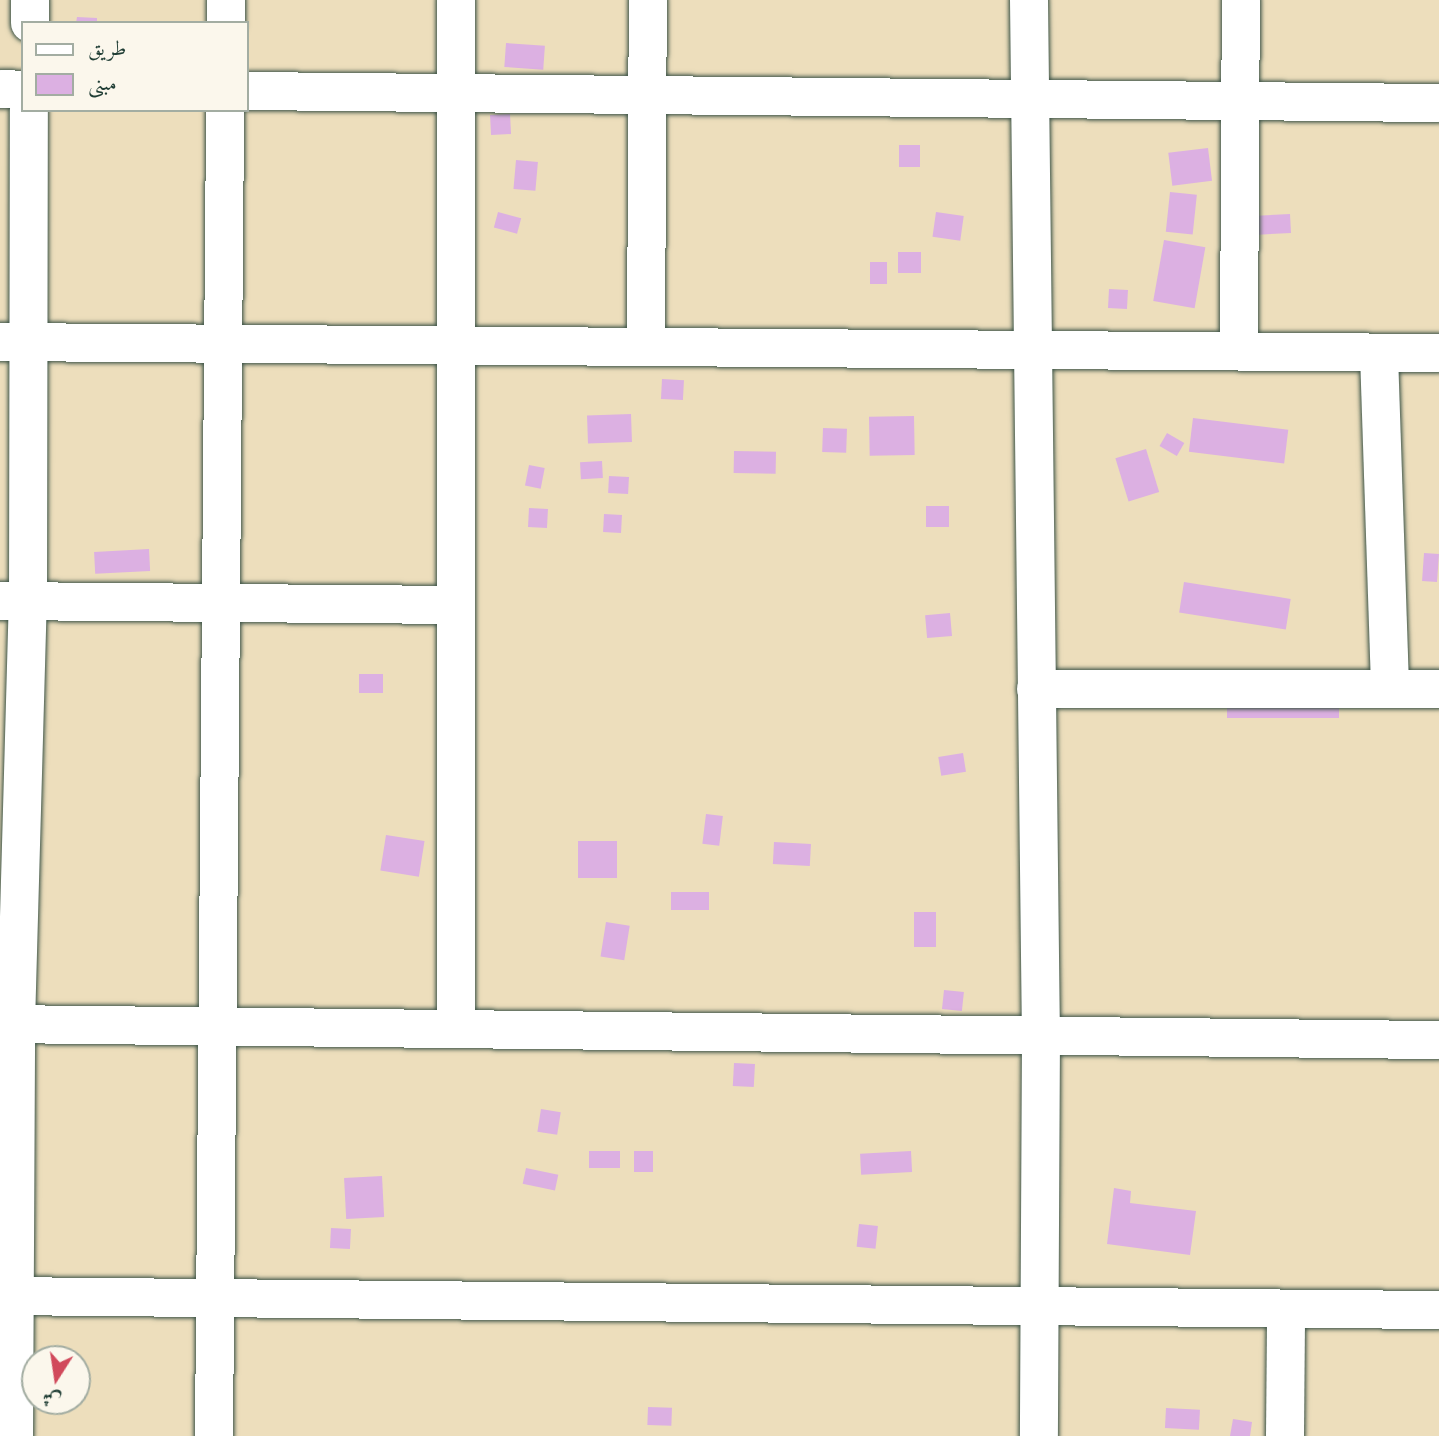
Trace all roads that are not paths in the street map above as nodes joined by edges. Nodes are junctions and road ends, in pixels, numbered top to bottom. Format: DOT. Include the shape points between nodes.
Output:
graph roads {
  1 [pos="30,0"];
  2 [pos="226,0"];
  3 [pos="456,0"];
  4 [pos="648,0"];
  5 [pos="1029,0"];
  6 [pos="1241,0"];
  7 [pos="30,21"];
  8 [pos="226,21"];
  9 [pos="0,89"];
  10 [pos="21,90"];
  11 [pos="248,91"];
  12 [pos="454,93"];
  13 [pos="647,94"];
  14 [pos="1030,97"];
  15 [pos="1240,101"];
  16 [pos="1439,103"];
  17 [pos="29,112"];
  18 [pos="225,112"];
  19 [pos="14,342"];
  20 [pos="223,344"];
  21 [pos="455,346"];
  22 [pos="646,347"];
  23 [pos="1031,350"];
  24 [pos="1239,351"];
  25 [pos="1439,353"];
  26 [pos="1378,354"];
  27 [pos="14,601"];
  28 [pos="221,605"];
  29 [pos="454,605"];
  30 [pos="1036,689"];
  31 [pos="1390,689"];
  32 [pos="1439,689"];
  33 [pos="8,1024"];
  34 [pos="216,1026"];
  35 [pos="456,1029"];
  36 [pos="1041,1035"];
  37 [pos="1439,1040"];
  38 [pos="8,1296"];
  39 [pos="215,1299"];
  40 [pos="1039,1310"];
  41 [pos="1286,1310"];
  42 [pos="1439,1310"];
  43 [pos="14,1436"];
  44 [pos="214,1436"];
  45 [pos="1039,1436"];
  46 [pos="1285,1436"];
  1 -- 7 [label="street"];
  2 -- 8 [label="street"];
  3 -- 12 [label="street"];
  4 -- 13 [label="street"];
  5 -- 14 [label="street"];
  6 -- 15 [label="street"];
  9 -- 10 [label="street"];
  11 -- 12 [label="street"];
  12 -- 13 [label="street"];
  12 -- 21 [label="street"];
  13 -- 14 [label="street"];
  13 -- 22 [label="street"];
  14 -- 15 [label="street"];
  14 -- 23 [label="street"];
  15 -- 16 [label="street"];
  15 -- 24 [label="street"];
  17 -- 19 [label="street"];
  18 -- 20 [label="street"];
  19 -- 20 [label="street"];
  19 -- 27 [label="street"];
  20 -- 21 [label="street"];
  20 -- 28 [label="street"];
  21 -- 22 [label="street"];
  21 -- 29 [label="street"];
  22 -- 23 [label="street"];
  23 -- 24 [label="street"];
  23 -- 30 [label="street"];
  24 -- 26 [label="street"];
  25 -- 26 [label="street"];
  26 -- 31 [label="street"];
  27 -- 28 [label="street"];
  27 -- 33 [label="street"];
  28 -- 29 [label="street"];
  28 -- 34 [label="street"];
  29 -- 35 [label="street"];
  30 -- 31 [label="street"];
  30 -- 36 [label="street"];
  31 -- 32 [label="street"];
  33 -- 34 [label="street"];
  33 -- 38 [label="street"];
  34 -- 35 [label="street"];
  34 -- 39 [label="street"];
  35 -- 36 [label="street"];
  36 -- 37 [label="street"];
  36 -- 40 [label="street"];
  38 -- 39 [label="street"];
  38 -- 43 [label="street"];
  39 -- 40 [label="street"];
  39 -- 44 [label="street"];
  40 -- 41 [label="street"];
  40 -- 45 [label="street"];
  41 -- 42 [label="street"];
  41 -- 46 [label="street"];
}
